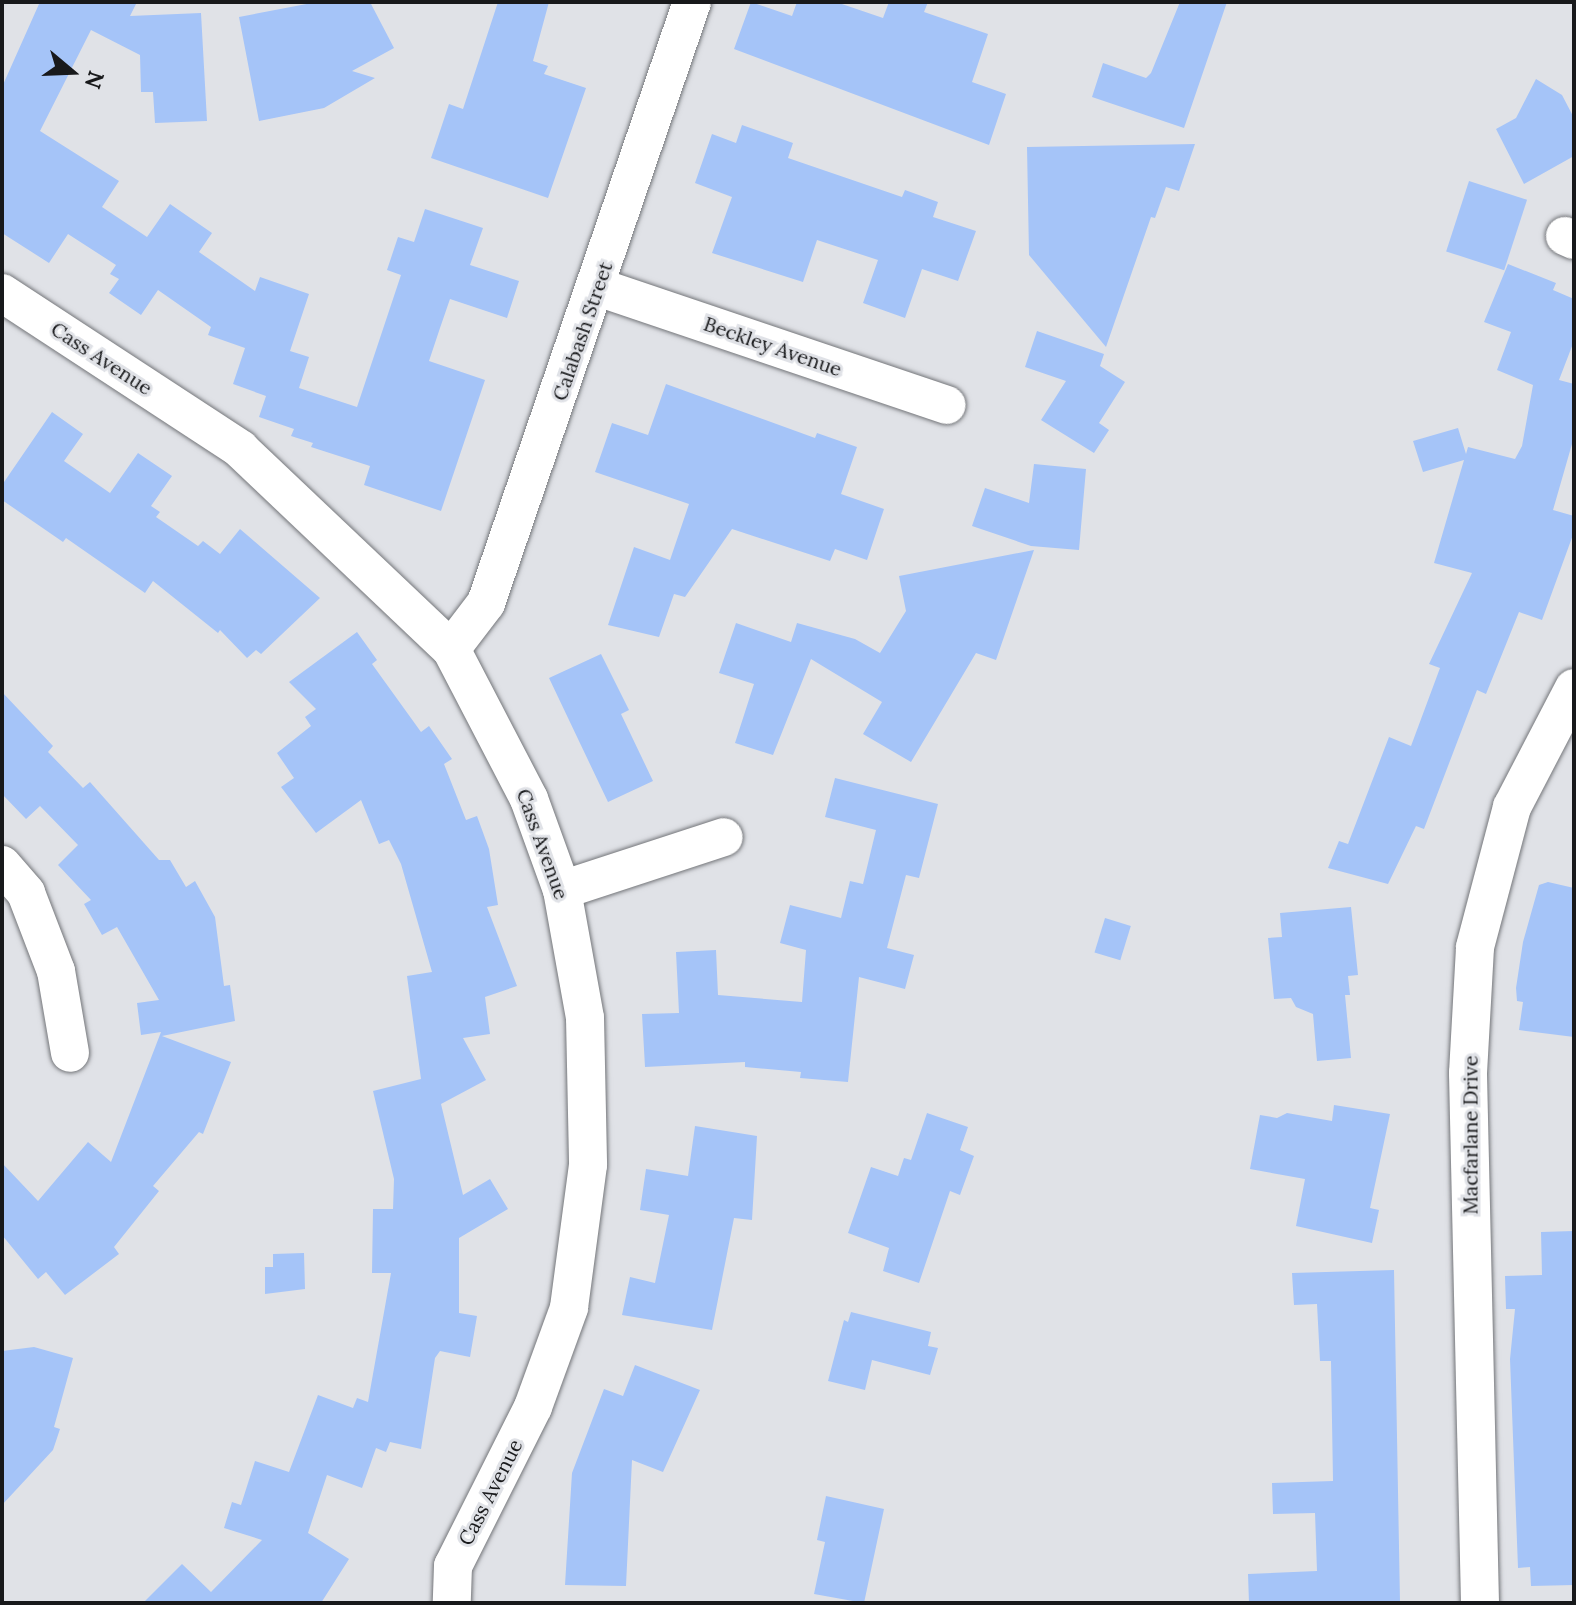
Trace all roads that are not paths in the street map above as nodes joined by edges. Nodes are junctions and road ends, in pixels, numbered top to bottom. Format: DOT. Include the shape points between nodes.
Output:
graph roads {
  1 [pos="692,2"];
  2 [pos="598,287"];
  3 [pos="2,293"];
  4 [pos="947,405"];
  5 [pos="451,649"];
  6 [pos="1574,688"];
  7 [pos="724,837"];
  8 [pos="2,865"];
  9 [pos="562,890"];
  10 [pos="70,1053"];
  11 [pos="452,1603"];
  12 [pos="1480,1603"];
  1 -- 2 [label="street, Calabash Street"];
  2 -- 4 [label="street, Beckley Avenue"];
  2 -- 5 [label="street, Calabash Street" via="486,603"];
  3 -- 5 [label="street, Cass Avenue" via="240,449"];
  5 -- 9 [label="street, Cass Avenue" via="529,799"];
  6 -- 12 [label="street, Macfarlane Drive" via="1512,807 1475,947 1468,1073"];
  7 -- 9 [label="street"];
  8 -- 10 [label="street" via="26,893 56,971"];
  9 -- 11 [label="street, Cass Avenue" via="585,1018 587,1149 569,1308 533,1407 453,1566"];
}
